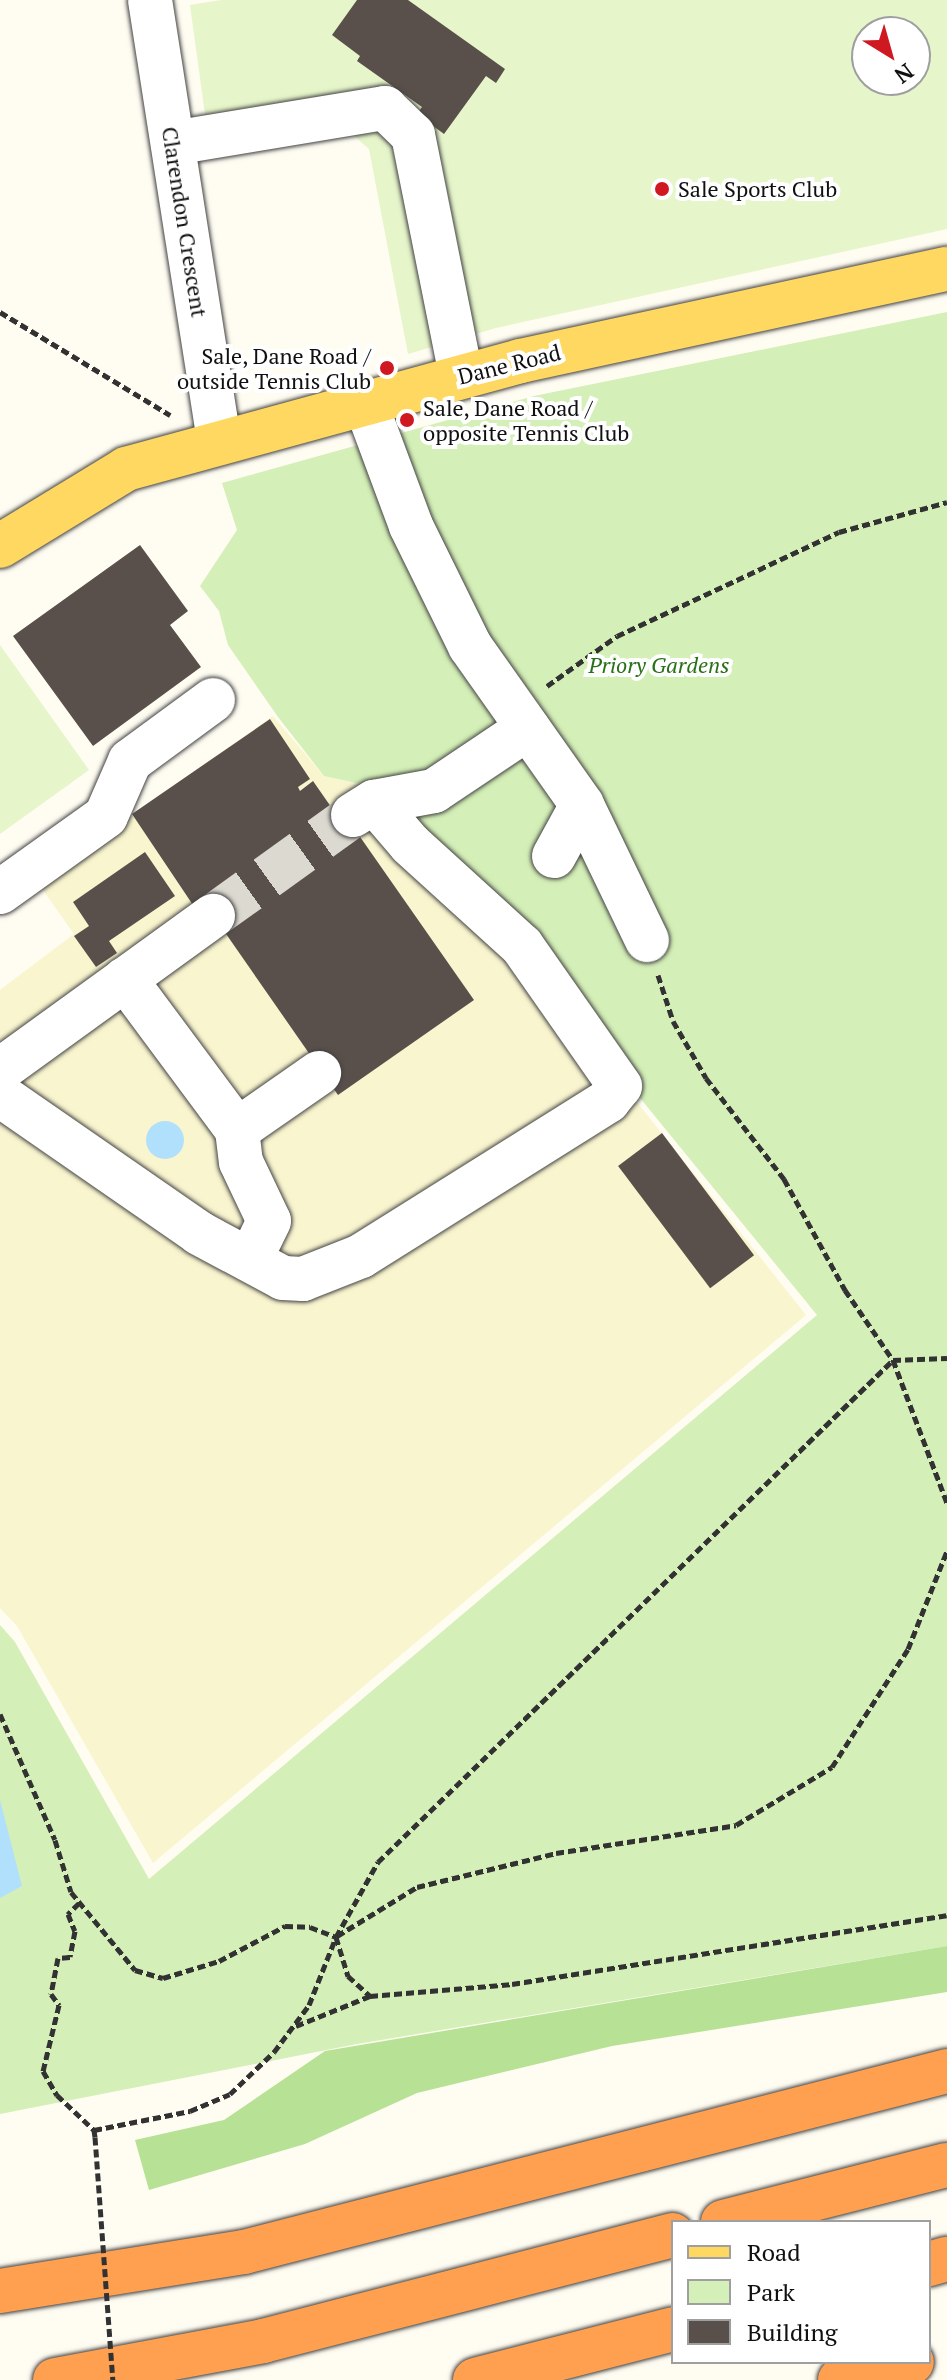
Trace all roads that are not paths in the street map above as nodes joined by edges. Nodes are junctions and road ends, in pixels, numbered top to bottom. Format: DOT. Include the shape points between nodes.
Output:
graph roads {
  1 [pos="150,0"];
  2 [pos="173,143"];
  3 [pos="947,269"];
  4 [pos="461,376"];
  5 [pos="365,402"];
  6 [pos="219,443"];
  7 [pos="0,546"];
  8 [pos="213,700"];
  9 [pos="521,718"];
  10 [pos="582,805"];
  11 [pos="554,856"];
  12 [pos="0,892"];
  13 [pos="213,916"];
  14 [pos="647,940"];
  15 [pos="125,979"];
  16 [pos="0,1070"];
  17 [pos="319,1073"];
  18 [pos="0,1095"];
  19 [pos="237,1130"];
  20 [pos="250,1260"];
  21 [pos="947,2071"];
  22 [pos="947,2165"];
  23 [pos="731,2220"];
  24 [pos="671,2236"];
  25 [pos="0,2291"];
  26 [pos="671,2330"];
  27 [pos="904,2364"];
  28 [pos="55,2380"];
  29 [pos="475,2380"];
  30 [pos="840,2380"];
  1 -- 2 [label="street, Clarendon Crescent"];
  2 -- 4 [label="street" via="385,108 413,135"];
  2 -- 6 [label="street, Clarendon Crescent"];
  3 -- 4 [label="main road, Dane Road" via="760,306"];
  4 -- 5 [label="main road, Dane Road"];
  5 -- 6 [label="main road, Dane Road"];
  5 -- 9 [label="street" via="411,526 470,646"];
  6 -- 7 [label="main road, Dane Road" via="126,469"];
  8 -- 12 [label="street" via="130,761 106,816"];
  9 -- 10 [label="street"];
  9 -- 20 [label="street" via="434,791 361,811 410,844 522,946 620,1086 608,1101 361,1256 303,1279 283,1278"];
  10 -- 11 [label="street"];
  10 -- 14 [label="street"];
  13 -- 15 [label="street"];
  15 -- 16 [label="street"];
  15 -- 19 [label="street"];
  17 -- 19 [label="street"];
  18 -- 20 [label="street" via="142,1198"];
  19 -- 20 [label="street" via="241,1162 269,1221"];
  21 -- 25 [label="highway" via="244,2252"];
  22 -- 23 [label="highway"];
  24 -- 28 [label="highway" via="263,2341"];
  26 -- 29 [label="highway"];
  27 -- 30 [label="highway"];
}
